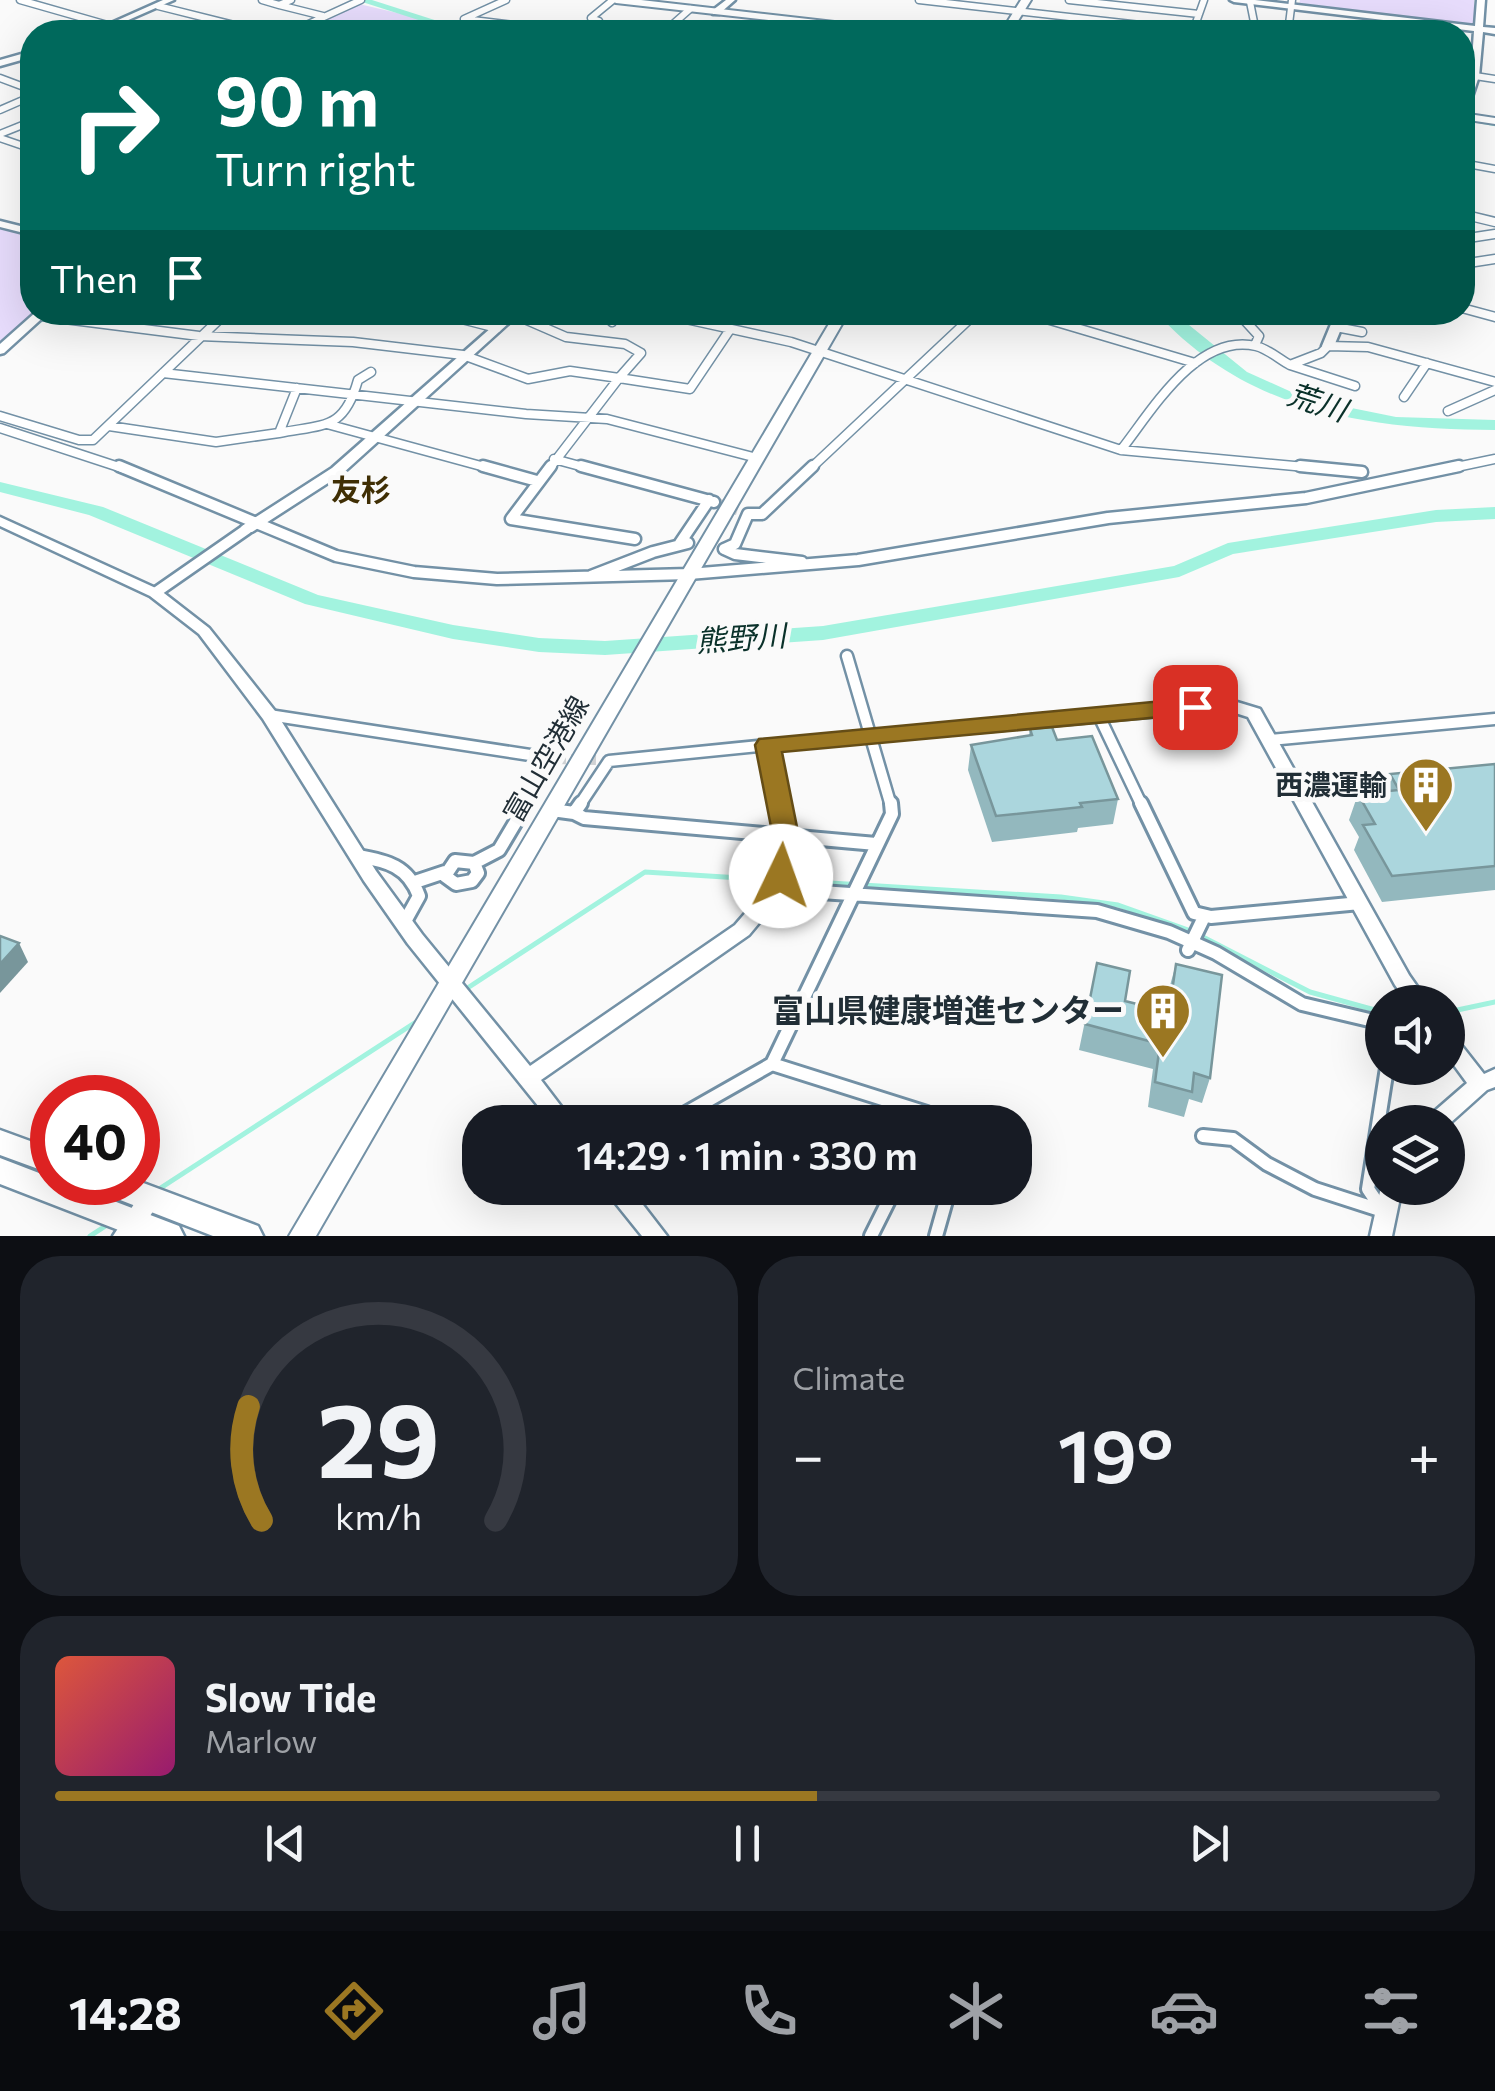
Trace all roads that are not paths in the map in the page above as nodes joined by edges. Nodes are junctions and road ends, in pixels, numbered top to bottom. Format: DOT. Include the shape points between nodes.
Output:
graph roads {
  1 [pos="20,0"];
  2 [pos="170,0"];
  3 [pos="262,0"];
  4 [pos="290,0"];
  5 [pos="361,0"];
  6 [pos="506,0"];
  7 [pos="614,0"];
  8 [pos="730,0"];
  9 [pos="918,0"];
  10 [pos="1026,0"];
  11 [pos="1069,0"];
  12 [pos="1204,0"];
  13 [pos="1234,0"];
  14 [pos="1480,0"];
  15 [pos="1250,2"];
  16 [pos="1291,3"];
  17 [pos="279,4"];
  18 [pos="1152,4"];
  19 [pos="158,6"];
  20 [pos="690,9"];
  21 [pos="716,12"];
  22 [pos="1019,12"];
  23 [pos="1199,14"];
  24 [pos="324,17"];
  25 [pos="90,20"];
  26 [pos="125,20"];
  27 [pos="214,20"];
  28 [pos="317,20"];
  29 [pos="472,20"];
  30 [pos="596,20"];
  31 [pos="678,20"];
  32 [pos="783,20"];
  33 [pos="1014,20"];
  34 [pos="1096,20"];
  35 [pos="1197,20"];
  36 [pos="1409,20"];
  37 [pos="1475,29"];
  38 [pos="1479,30"];
  39 [pos="1495,31"];
  40 [pos="1475,76"];
  41 [pos="1495,78"];
  42 [pos="1495,302"];
  43 [pos="1491,316"];
  44 [pos="29,325"];
  45 [pos="121,325"];
  46 [pos="212,325"];
  47 [pos="485,325"];
  48 [pos="500,325"];
  49 [pos="540,325"];
  50 [pos="705,325"];
  51 [pos="835,325"];
  52 [pos="963,325"];
  53 [pos="1070,325"];
  54 [pos="1248,325"];
  55 [pos="1336,327"];
  56 [pos="497,328"];
  57 [pos="729,331"];
  58 [pos="1362,332"];
  59 [pos="200,336"];
  60 [pos="1254,345"];
  61 [pos="1328,346"];
  62 [pos="0,350"];
  63 [pos="820,351"];
  64 [pos="463,355"];
  65 [pos="1198,361"];
  66 [pos="1428,363"];
  67 [pos="1290,365"];
  68 [pos="371,372"];
  69 [pos="163,373"];
  70 [pos="618,378"];
  71 [pos="906,379"];
  72 [pos="1495,382"];
  73 [pos="1355,386"];
  74 [pos="297,388"];
  75 [pos="1495,390"];
  76 [pos="352,394"];
  77 [pos="1404,397"];
  78 [pos="413,400"];
  79 [pos="1448,411"];
  80 [pos="0,416"];
  81 [pos="585,418"];
  82 [pos="328,424"];
  83 [pos="109,426"];
  84 [pos="0,428"];
  85 [pos="279,433"];
  86 [pos="372,438"];
  87 [pos="1121,450"];
  88 [pos="757,458"];
  89 [pos="554,459"];
  90 [pos="1495,459"];
  91 [pos="1362,472"];
  92 [pos="537,481"];
  93 [pos="0,520"];
  94 [pos="252,526"];
  95 [pos="635,539"];
  96 [pos="814,564"];
  97 [pos="688,577"];
  98 [pos="583,580"];
  99 [pos="161,589"];
  100 [pos="847,656"];
  101 [pos="269,716"];
  102 [pos="1099,716"];
  103 [pos="1495,719"];
  104 [pos="872,735"];
  105 [pos="1270,740"];
  106 [pos="768,745"];
  107 [pos="554,817"];
  108 [pos="514,825"];
  109 [pos="786,837"];
  110 [pos="876,844"];
  111 [pos="358,856"];
  112 [pos="474,862"];
  113 [pos="445,872"];
  114 [pos="416,882"];
  115 [pos="777,889"];
  116 [pos="852,894"];
  117 [pos="1360,903"];
  118 [pos="1204,917"];
  119 [pos="404,924"];
  120 [pos="1190,946"];
  121 [pos="449,984"];
  122 [pos="1408,985"];
  123 [pos="1365,1019"];
  124 [pos="1465,1059"];
  125 [pos="772,1064"];
  126 [pos="527,1079"];
  127 [pos="1488,1081"];
  128 [pos="1384,1085"];
  129 [pos="549,1105"];
  130 [pos="700,1105"];
  131 [pos="899,1105"];
  132 [pos="1458,1105"];
  133 [pos="1203,1136"];
  134 [pos="0,1142"];
  135 [pos="30,1154"];
  136 [pos="0,1171"];
  137 [pos="631,1205"];
  138 [pos="886,1205"];
  139 [pos="945,1205"];
  140 [pos="1385,1205"];
  141 [pos="1383,1211"];
  142 [pos="136,1219"];
  143 [pos="169,1236"];
  144 [pos="248,1236"];
  145 [pos="302,1236"];
  146 [pos="656,1236"];
  147 [pos="871,1236"];
  148 [pos="936,1236"];
  149 [pos="1381,1236"];
  1 -- 25 [label="street"];
  2 -- 19 [label="street"];
  3 -- 17 [label="street"];
  4 -- 17 [label="street"];
  5 -- 24 [label="street"];
  6 -- 29 [label="street" via="464,19"];
  7 -- 20 [label="main road"];
  7 -- 30 [label="street"];
  8 -- 21 [label="street"];
  9 -- 22 [label="street"];
  10 -- 22 [label="main road"];
  11 -- 18 [label="street"];
  12 -- 23 [label="street"];
  13 -- 15 [label="street"];
  14 -- 38 [label="street"];
  15 -- 16 [label="street"];
  16 -- 36 [label="street"];
  17 -- 24 [label="street"];
  18 -- 23 [label="street"];
  19 -- 26 [label="street"];
  19 -- 27 [label="street"];
  20 -- 21 [label="main road"];
  20 -- 31 [label="street"];
  21 -- 32 [label="main road"];
  22 -- 33 [label="main road"];
  22 -- 34 [label="street"];
  23 -- 35 [label="street"];
  24 -- 28 [label="street"];
  37 -- 38 [label="street"];
  38 -- 39 [label="street"];
  38 -- 40 [label="street"];
  40 -- 41 [label="street"];
  42 -- 43 [label="street"];
  44 -- 62 [label="street"];
  45 -- 59 [label="street"];
  46 -- 59 [label="street"];
  47 -- 56 [label="street"];
  48 -- 56 [label="street"];
  49 -- 70 [label="street" via="566,337 640,350"];
  50 -- 57 [label="street"];
  51 -- 63 [label="main road, 富山空港線"];
  52 -- 71 [label="street"];
  53 -- 65 [label="street"];
  54 -- 60 [label="street" via="1259,336"];
  55 -- 58 [label="street"];
  55 -- 61 [label="street"];
  56 -- 64 [label="street"];
  57 -- 63 [label="street"];
  57 -- 70 [label="street" via="690,388"];
  59 -- 64 [label="street" via="353,342"];
  59 -- 69 [label="street"];
  60 -- 65 [label="street" via="1217,349"];
  60 -- 67 [label="street"];
  61 -- 66 [label="street" via="1368,347"];
  61 -- 67 [label="street"];
  63 -- 71 [label="street"];
  63 -- 88 [label="main road, 富山空港線"];
  64 -- 70 [label="street" via="528,378 570,371"];
  64 -- 78 [label="street"];
  65 -- 87 [label="street"];
  66 -- 72 [label="street"];
  66 -- 77 [label="street"];
  67 -- 73 [label="street"];
  68 -- 76 [label="street"];
  69 -- 74 [label="street"];
  69 -- 83 [label="street"];
  70 -- 81 [label="street"];
  71 -- 87 [label="street"];
  71 -- 96 [label="street" via="762,514 748,514 735,544 724,549"];
  74 -- 76 [label="street"];
  74 -- 85 [label="street"];
  75 -- 79 [label="street"];
  76 -- 78 [label="street"];
  76 -- 82 [label="street" via="350,408"];
  78 -- 81 [label="street"];
  78 -- 86 [label="street"];
  80 -- 83 [label="street" via="78,440 93,440"];
  81 -- 88 [label="street"];
  81 -- 89 [label="street"];
  82 -- 85 [label="street"];
  82 -- 86 [label="street"];
  83 -- 85 [label="street" via="216,442"];
  84 -- 94 [label="street" via="92,455"];
  86 -- 92 [label="street"];
  86 -- 94 [label="street" via="336,471"];
  87 -- 91 [label="street"];
  88 -- 97 [label="main road, 富山空港線"];
  89 -- 92 [label="street"];
  89 -- 98 [label="street" via="712,501 684,543"];
  90 -- 96 [label="street" via="1306,498 1108,518"];
  92 -- 95 [label="street" via="511,518"];
  93 -- 99 [label="street"];
  94 -- 98 [label="street" via="336,556 414,572"];
  94 -- 99 [label="street"];
  96 -- 97 [label="street"];
  97 -- 98 [label="street"];
  97 -- 107 [label="main road, 富山空港線"];
  99 -- 101 [label="street" via="204,631"];
  100 -- 104 [label="street"];
  101 -- 108 [label="street" via="555,759"];
  101 -- 111 [label="street"];
  102 -- 104 [label="street"];
  102 -- 105 [label="street" via="1227,704 1254,713"];
  102 -- 118 [label="street" via="1194,912"];
  103 -- 105 [label="street"];
  104 -- 106 [label="street"];
  104 -- 110 [label="street" via="892,814"];
  105 -- 117 [label="street"];
  106 -- 107 [label="street" via="605,760"];
  106 -- 109 [label="street"];
  107 -- 108 [label="street"];
  107 -- 109 [label="street"];
  107 -- 121 [label="main road, 富山空港線"];
  108 -- 112 [label="street" via="499,850"];
  109 -- 110 [label="street"];
  109 -- 115 [label="street"];
  110 -- 116 [label="street"];
  111 -- 114 [label="street" via="398,863"];
  111 -- 119 [label="street"];
  112 -- 113 [label="street" via="460,860"];
  112 -- 113 [label="street" via="478,873 467,883 451,883"];
  113 -- 114 [label="street"];
  114 -- 119 [label="street" via="420,896"];
  115 -- 116 [label="street"];
  115 -- 126 [label="street" via="742,930"];
  116 -- 120 [label="street" via="1097,911"];
  116 -- 125 [label="street"];
  117 -- 118 [label="street"];
  117 -- 122 [label="street"];
  118 -- 120 [label="street"];
  119 -- 121 [label="street"];
  120 -- 123 [label="street" via="1302,1004"];
  121 -- 126 [label="street"];
  121 -- 145 [label="main road, 富山空港線"];
  124 -- 127 [label="street"];
  125 -- 130 [label="street"];
  125 -- 131 [label="street"];
  126 -- 129 [label="street"];
  127 -- 132 [label="street"];
  128 -- 141 [label="street" via="1368,1189"];
  133 -- 141 [label="street" via="1234,1140 1315,1188"];
  134 -- 135 [label="highway"];
  136 -- 142 [label="highway"];
  137 -- 146 [label="street"];
  138 -- 147 [label="street"];
  139 -- 148 [label="street"];
  140 -- 141 [label="street"];
  141 -- 149 [label="street"];
  142 -- 143 [label="highway"];
  142 -- 144 [label="highway"];
}
